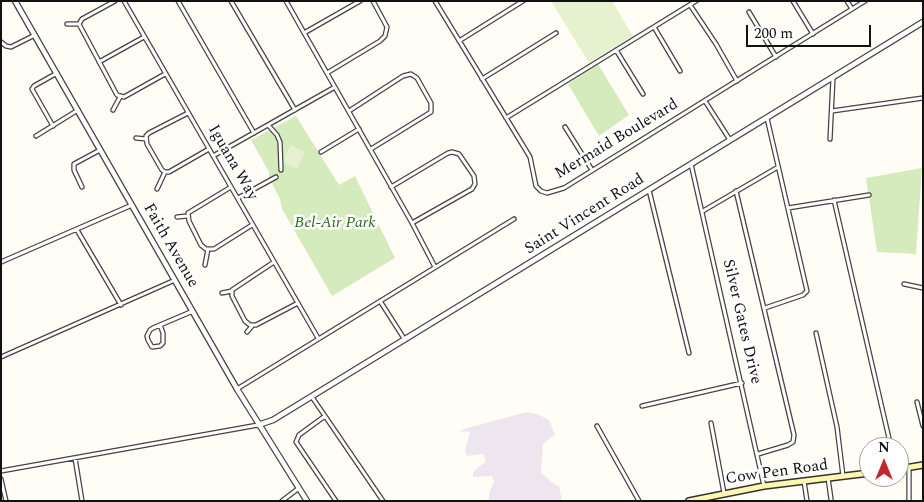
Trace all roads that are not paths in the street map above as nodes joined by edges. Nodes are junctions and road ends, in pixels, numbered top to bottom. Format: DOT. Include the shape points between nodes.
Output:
graph roads {
  1 [pos="15,1"];
  2 [pos="115,1"];
  3 [pos="124,1"];
  4 [pos="178,1"];
  5 [pos="231,1"];
  6 [pos="286,1"];
  7 [pos="360,1"];
  8 [pos="373,1"];
  9 [pos="435,1"];
  10 [pos="523,1"];
  11 [pos="696,1"];
  12 [pos="793,1"];
  13 [pos="847,1"];
  14 [pos="865,1"];
  15 [pos="690,5"];
  16 [pos="852,9"];
  17 [pos="749,12"];
  18 [pos="923,22"];
  19 [pos="67,24"];
  20 [pos="79,24"];
  21 [pos="654,27"];
  22 [pos="304,33"];
  23 [pos="556,33"];
  24 [pos="813,34"];
  25 [pos="34,35"];
  26 [pos="144,37"];
  27 [pos="459,41"];
  28 [pos="1,42"];
  29 [pos="616,50"];
  30 [pos="776,57"];
  31 [pos="99,62"];
  32 [pos="680,71"];
  33 [pos="57,73"];
  34 [pos="327,73"];
  35 [pos="165,74"];
  36 [pos="833,77"];
  37 [pos="482,79"];
  38 [pos="737,81"];
  39 [pos="335,87"];
  40 [pos="643,94"];
  41 [pos="120,97"];
  42 [pos="923,98"];
  43 [pos="706,101"];
  44 [pos="78,110"];
  45 [pos="112,110"];
  46 [pos="295,110"];
  47 [pos="832,111"];
  48 [pos="349,112"];
  49 [pos="188,113"];
  50 [pos="767,117"];
  51 [pos="506,118"];
  52 [pos="268,125"];
  53 [pos="53,126"];
  54 [pos="565,127"];
  55 [pos="359,129"];
  56 [pos="254,133"];
  57 [pos="36,136"];
  58 [pos="136,138"];
  59 [pos="146,139"];
  60 [pos="830,139"];
  61 [pos="730,140"];
  62 [pos="209,149"];
  63 [pos="371,149"];
  64 [pos="100,150"];
  65 [pos="320,152"];
  66 [pos="213,156"];
  67 [pos="691,164"];
  68 [pos="778,167"];
  69 [pos="280,170"];
  70 [pos="592,170"];
  71 [pos="165,172"];
  72 [pos="276,177"];
  73 [pos="82,187"];
  74 [pos="231,187"];
  75 [pos="391,187"];
  76 [pos="157,189"];
  77 [pos="649,190"];
  78 [pos="736,191"];
  79 [pos="869,195"];
  80 [pos="238,198"];
  81 [pos="834,200"];
  82 [pos="132,205"];
  83 [pos="788,208"];
  84 [pos="703,211"];
  85 [pos="187,216"];
  86 [pos="177,217"];
  87 [pos="514,218"];
  88 [pos="412,223"];
  89 [pos="252,225"];
  90 [pos="77,230"];
  91 [pos="208,249"];
  92 [pos="1,262"];
  93 [pos="274,262"];
  94 [pos="205,266"];
  95 [pos="435,267"];
  96 [pos="175,280"];
  97 [pos="904,284"];
  98 [pos="923,288"];
  99 [pos="232,291"];
  100 [pos="222,292"];
  101 [pos="380,301"];
  102 [pos="298,303"];
  103 [pos="121,305"];
  104 [pos="765,308"];
  105 [pos="193,311"];
  106 [pos="252,325"];
  107 [pos="160,326"];
  108 [pos="247,332"];
  109 [pos="816,333"];
  110 [pos="318,338"];
  111 [pos="405,340"];
  112 [pos="688,354"];
  113 [pos="1,357"];
  114 [pos="742,383"];
  115 [pos="237,389"];
  116 [pos="312,397"];
  117 [pos="917,402"];
  118 [pos="642,406"];
  119 [pos="325,416"];
  120 [pos="711,423"];
  121 [pos="258,425"];
  122 [pos="597,426"];
  123 [pos="923,426"];
  124 [pos="889,437"];
  125 [pos="758,454"];
  126 [pos="75,458"];
  127 [pos="923,465"];
  128 [pos="909,467"];
  129 [pos="1,471"];
  130 [pos="859,474"];
  131 [pos="843,476"];
  132 [pos="827,478"];
  133 [pos="1,479"];
  134 [pos="804,480"];
  135 [pos="764,486"];
  136 [pos="909,487"];
  137 [pos="299,488"];
  138 [pos="724,493"];
  139 [pos="831,499"];
  140 [pos="697,500"];
  141 [pos="6,501"];
  142 [pos="82,501"];
  143 [pos="282,501"];
  144 [pos="307,501"];
  145 [pos="336,501"];
  146 [pos="383,501"];
  147 [pos="640,501"];
  148 [pos="689,501"];
  149 [pos="807,501"];
  150 [pos="909,501"];
  1 -- 25 [label="street, Faith Avenue"];
  2 -- 20 [label="street" via="82,19"];
  3 -- 26 [label="street, Iguana Way"];
  4 -- 56 [label="street"];
  5 -- 46 [label="street"];
  6 -- 22 [label="street"];
  7 -- 22 [label="street"];
  8 -- 34 [label="street" via="387,27 385,36"];
  9 -- 27 [label="street, Mermaid Boulevard"];
  10 -- 27 [label="street"];
  11 -- 15 [label="street"];
  12 -- 24 [label="street"];
  13 -- 16 [label="street"];
  14 -- 16 [label="street, Mermaid Boulevard"];
  15 -- 21 [label="street"];
  15 -- 38 [label="street"];
  16 -- 24 [label="street, Mermaid Boulevard"];
  17 -- 30 [label="street"];
  18 -- 36 [label="street, Saint Vincent Road"];
  19 -- 20 [label="street"];
  20 -- 31 [label="street"];
  21 -- 29 [label="street"];
  21 -- 32 [label="street"];
  22 -- 34 [label="street"];
  23 -- 37 [label="street"];
  24 -- 30 [label="street, Mermaid Boulevard"];
  25 -- 28 [label="street" via="11,47"];
  25 -- 33 [label="street, Faith Avenue"];
  26 -- 31 [label="street"];
  26 -- 35 [label="street, Iguana Way"];
  27 -- 37 [label="street, Mermaid Boulevard"];
  29 -- 40 [label="street"];
  29 -- 51 [label="street"];
  30 -- 38 [label="street, Mermaid Boulevard"];
  31 -- 41 [label="street"];
  33 -- 44 [label="street, Faith Avenue"];
  33 -- 53 [label="street" via="32,90"];
  34 -- 39 [label="street"];
  35 -- 41 [label="street"];
  35 -- 49 [label="street, Iguana Way"];
  36 -- 47 [label="street"];
  36 -- 50 [label="street, Saint Vincent Road"];
  37 -- 51 [label="street, Mermaid Boulevard"];
  38 -- 43 [label="street, Mermaid Boulevard"];
  39 -- 46 [label="street"];
  39 -- 48 [label="street"];
  41 -- 45 [label="street"];
  42 -- 47 [label="street"];
  43 -- 61 [label="street"];
  43 -- 70 [label="street, Mermaid Boulevard"];
  44 -- 53 [label="street"];
  44 -- 64 [label="street, Faith Avenue"];
  46 -- 52 [label="street"];
  47 -- 60 [label="street"];
  48 -- 55 [label="street"];
  48 -- 63 [label="street" via="407,75 416,77 430,100 432,107 429,113"];
  49 -- 59 [label="street" via="149,133"];
  49 -- 62 [label="street, Iguana Way"];
  50 -- 61 [label="street, Saint Vincent Road"];
  50 -- 68 [label="street"];
  51 -- 70 [label="street, Mermaid Boulevard" via="533,163 535,184 541,191 561,190"];
  52 -- 56 [label="street"];
  52 -- 69 [label="street" via="280,142"];
  53 -- 57 [label="street"];
  54 -- 70 [label="street"];
  55 -- 63 [label="street"];
  55 -- 65 [label="street"];
  56 -- 66 [label="street"];
  58 -- 59 [label="street"];
  59 -- 71 [label="street"];
  61 -- 67 [label="street, Saint Vincent Road"];
  62 -- 66 [label="street, Iguana Way"];
  62 -- 71 [label="street"];
  63 -- 75 [label="street"];
  64 -- 73 [label="street" via="74,164"];
  64 -- 82 [label="street, Faith Avenue"];
  66 -- 74 [label="street, Iguana Way"];
  67 -- 77 [label="street, Saint Vincent Road"];
  67 -- 84 [label="street, Silver Gates Drive"];
  68 -- 78 [label="street"];
  68 -- 83 [label="street"];
  71 -- 76 [label="street"];
  72 -- 80 [label="street"];
  74 -- 80 [label="street, Iguana Way"];
  74 -- 85 [label="street" via="191,210"];
  75 -- 88 [label="street"];
  75 -- 88 [label="street" via="451,152 459,154 474,176 472,189"];
  77 -- 111 [label="street, Saint Vincent Road"];
  77 -- 112 [label="street"];
  78 -- 84 [label="street"];
  78 -- 104 [label="street"];
  79 -- 81 [label="street"];
  80 -- 89 [label="street, Iguana Way"];
  81 -- 83 [label="street"];
  81 -- 124 [label="street"];
  82 -- 90 [label="street"];
  82 -- 96 [label="street, Faith Avenue"];
  83 -- 104 [label="street" via="807,292 804,296"];
  84 -- 114 [label="street, Silver Gates Drive"];
  85 -- 86 [label="street"];
  85 -- 91 [label="street" via="201,245"];
  87 -- 95 [label="street"];
  88 -- 95 [label="street"];
  89 -- 91 [label="street" via="216,248"];
  89 -- 93 [label="street, Iguana Way"];
  90 -- 92 [label="street"];
  90 -- 103 [label="street"];
  91 -- 94 [label="street"];
  93 -- 99 [label="street"];
  93 -- 102 [label="street, Iguana Way"];
  95 -- 101 [label="street"];
  96 -- 103 [label="street"];
  96 -- 105 [label="street, Faith Avenue"];
  97 -- 98 [label="street"];
  99 -- 100 [label="street"];
  99 -- 106 [label="street" via="245,321"];
  101 -- 110 [label="street"];
  101 -- 111 [label="street"];
  102 -- 106 [label="street"];
  102 -- 110 [label="street, Iguana Way"];
  103 -- 113 [label="street"];
  104 -- 125 [label="street" via="794,435 788,445"];
  105 -- 107 [label="street"];
  105 -- 115 [label="street, Faith Avenue"];
  106 -- 108 [label="street"];
  107 -- 107 [label="street" via="163,343 152,347 148,334"];
  109 -- 131 [label="street" via="838,427"];
  110 -- 115 [label="street"];
  111 -- 116 [label="street, Saint Vincent Road"];
  114 -- 118 [label="street"];
  114 -- 125 [label="street, Silver Gates Drive"];
  115 -- 121 [label="street, Faith Avenue"];
  116 -- 119 [label="street"];
  116 -- 121 [label="street, Saint Vincent Road"];
  117 -- 123 [label="street"];
  119 -- 145 [label="street" via="299,435 296,442"];
  119 -- 146 [label="street"];
  120 -- 138 [label="street"];
  121 -- 126 [label="street"];
  121 -- 137 [label="street, Faith Avenue"];
  122 -- 147 [label="street"];
  125 -- 135 [label="street, Silver Gates Drive"];
  126 -- 129 [label="street"];
  126 -- 142 [label="street"];
  127 -- 128 [label="main road"];
  130 -- 131 [label="main road, Cow Pen Road"];
  131 -- 132 [label="main road, Cow Pen Road"];
  132 -- 134 [label="main road, Cow Pen Road"];
  132 -- 139 [label="street"];
  133 -- 141 [label="street"];
  134 -- 135 [label="main road, Cow Pen Road"];
  134 -- 149 [label="street"];
  135 -- 138 [label="main road, Cow Pen Road"];
  136 -- 150 [label="street"];
  137 -- 143 [label="street"];
  137 -- 144 [label="street, Faith Avenue"];
  138 -- 140 [label="main road, Cow Pen Road"];
  140 -- 148 [label="main road, Cow Pen Road"];
}
